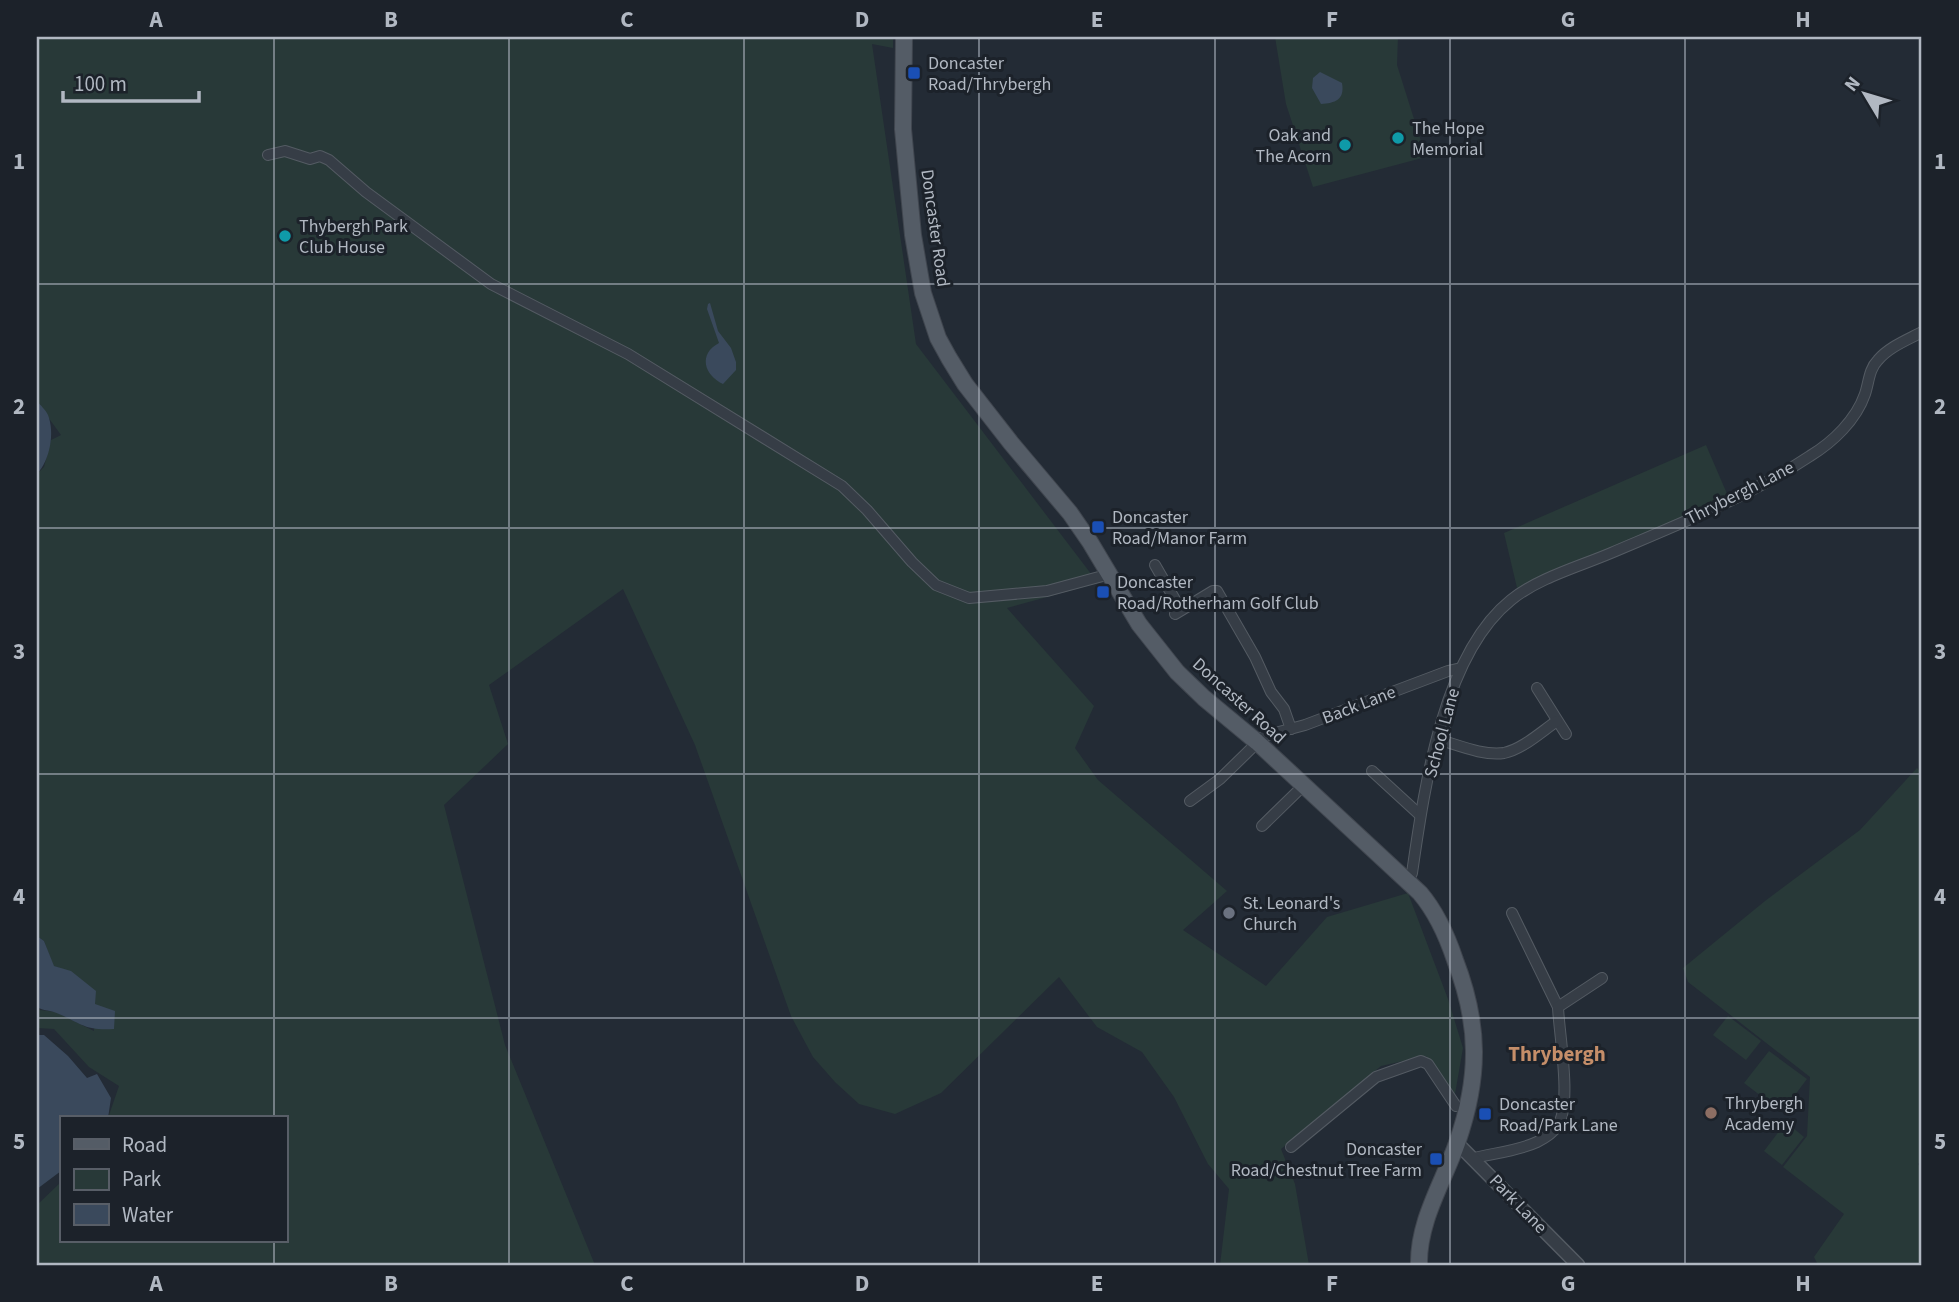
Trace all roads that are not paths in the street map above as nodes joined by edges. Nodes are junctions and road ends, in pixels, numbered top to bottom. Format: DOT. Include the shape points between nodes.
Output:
graph roads {
  1 [pos="904,37"];
  2 [pos="268,155"];
  3 [pos="1922,332"];
  4 [pos="1155,565"];
  5 [pos="1110,574"];
  6 [pos="1510,601"];
  7 [pos="1461,668"];
  8 [pos="1536,688"];
  9 [pos="1557,721"];
  10 [pos="1291,729"];
  11 [pos="1566,734"];
  12 [pos="1437,739"];
  13 [pos="1257,742"];
  14 [pos="1372,771"];
  15 [pos="1303,786"];
  16 [pos="1190,801"];
  17 [pos="1420,815"];
  18 [pos="1262,826"];
  19 [pos="1408,881"];
  20 [pos="1512,913"];
  21 [pos="1602,978"];
  22 [pos="1558,1007"];
  23 [pos="1456,1106"];
  24 [pos="1457,1143"];
  25 [pos="1291,1147"];
  26 [pos="1474,1158"];
  27 [pos="1419,1265"];
  28 [pos="1578,1265"];
  1 -- 5 [label="main road, Doncaster Road" via="903,129 912,223 934,327 965,384 1070,513"];
  2 -- 5 [label="street" via="285,151 329,160 491,284 628,354 842,486 936,585 969,598 1047,591"];
  3 -- 6 [label="street, Thrybergh Lane" via="1877,360 1852,419 1827,446 1783,474 1695,518 1539,584"];
  4 -- 10 [label="street" via="1178,612 1217,592"];
  5 -- 13 [label="main road, Doncaster Road" via="1139,624 1169,662 1203,698"];
  6 -- 7 [label="street, School Lane"];
  7 -- 10 [label="street, Back Lane"];
  7 -- 12 [label="street, School Lane"];
  8 -- 9 [label="street"];
  9 -- 11 [label="street"];
  9 -- 12 [label="street" via="1504,753"];
  10 -- 13 [label="street, Back Lane"];
  12 -- 17 [label="street, School Lane"];
  13 -- 15 [label="main road, Doncaster Road"];
  13 -- 16 [label="street"];
  14 -- 17 [label="street"];
  15 -- 18 [label="street"];
  15 -- 19 [label="main road, Doncaster Road"];
  17 -- 19 [label="street, School Lane"];
  19 -- 24 [label="main road, Doncaster Road" via="1440,923 1470,1003 1475,1072"];
  20 -- 22 [label="street"];
  21 -- 22 [label="street"];
  22 -- 26 [label="street" via="1564,1070 1559,1124 1534,1143"];
  23 -- 25 [label="street" via="1428,1064 1421,1062 1376,1077"];
  24 -- 26 [label="street, Park Lane"];
  24 -- 27 [label="main road, Doncaster Road" via="1421,1236"];
  26 -- 28 [label="street, Park Lane"];
}
